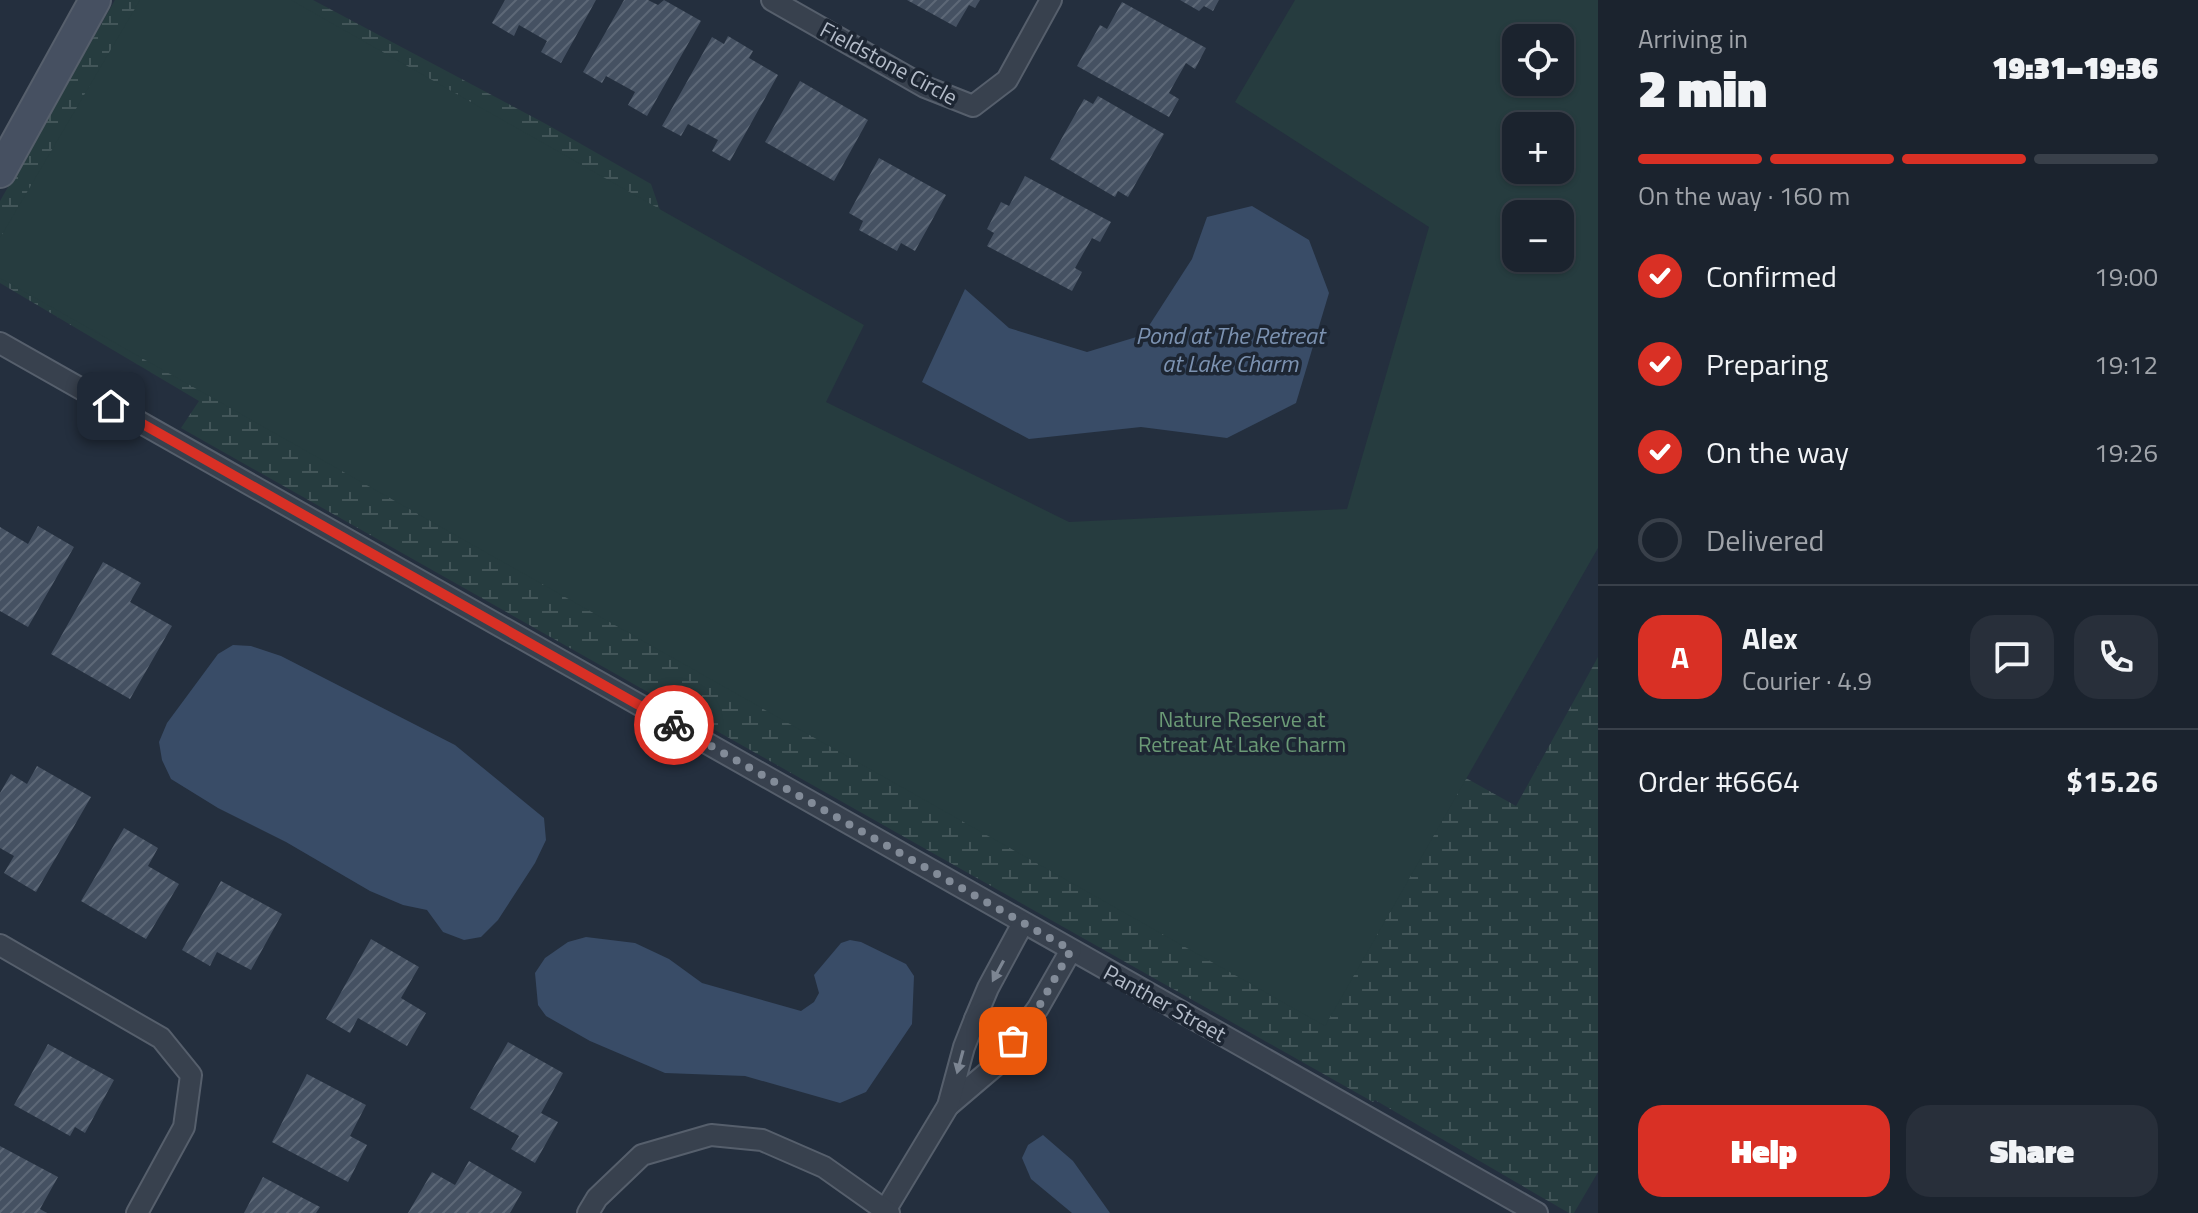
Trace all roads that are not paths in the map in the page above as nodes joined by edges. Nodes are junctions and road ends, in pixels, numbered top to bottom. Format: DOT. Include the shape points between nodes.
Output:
graph roads {
  1 [pos="95,0"];
  2 [pos="772,0"];
  3 [pos="1051,0"];
  4 [pos="0,172"];
  5 [pos="0,343"];
  6 [pos="1023,923"];
  7 [pos="0,945"];
  8 [pos="1071,950"];
  9 [pos="975,1019"];
  10 [pos="1013,1041"];
  11 [pos="948,1106"];
  12 [pos="888,1211"];
  13 [pos="137,1213"];
  14 [pos="588,1213"];
  15 [pos="1537,1213"];
  1 -- 4 [label="street"];
  2 -- 3 [label="street, Fieldstone Circle" via="925,87 973,106 1007,80"];
  5 -- 6 [label="street, Panther Street"];
  6 -- 8 [label="street, Panther Street"];
  6 -- 9 [label="street, one-way"];
  7 -- 13 [label="street" via="161,1038 191,1075 184,1127"];
  8 -- 10 [label="street"];
  8 -- 15 [label="street, Panther Street"];
  9 -- 10 [label="street"];
  9 -- 11 [label="street, one-way"];
  10 -- 11 [label="street" via="995,1066"];
  11 -- 12 [label="street"];
  12 -- 14 [label="street" via="824,1167 762,1140 711,1135 642,1155"];
}
